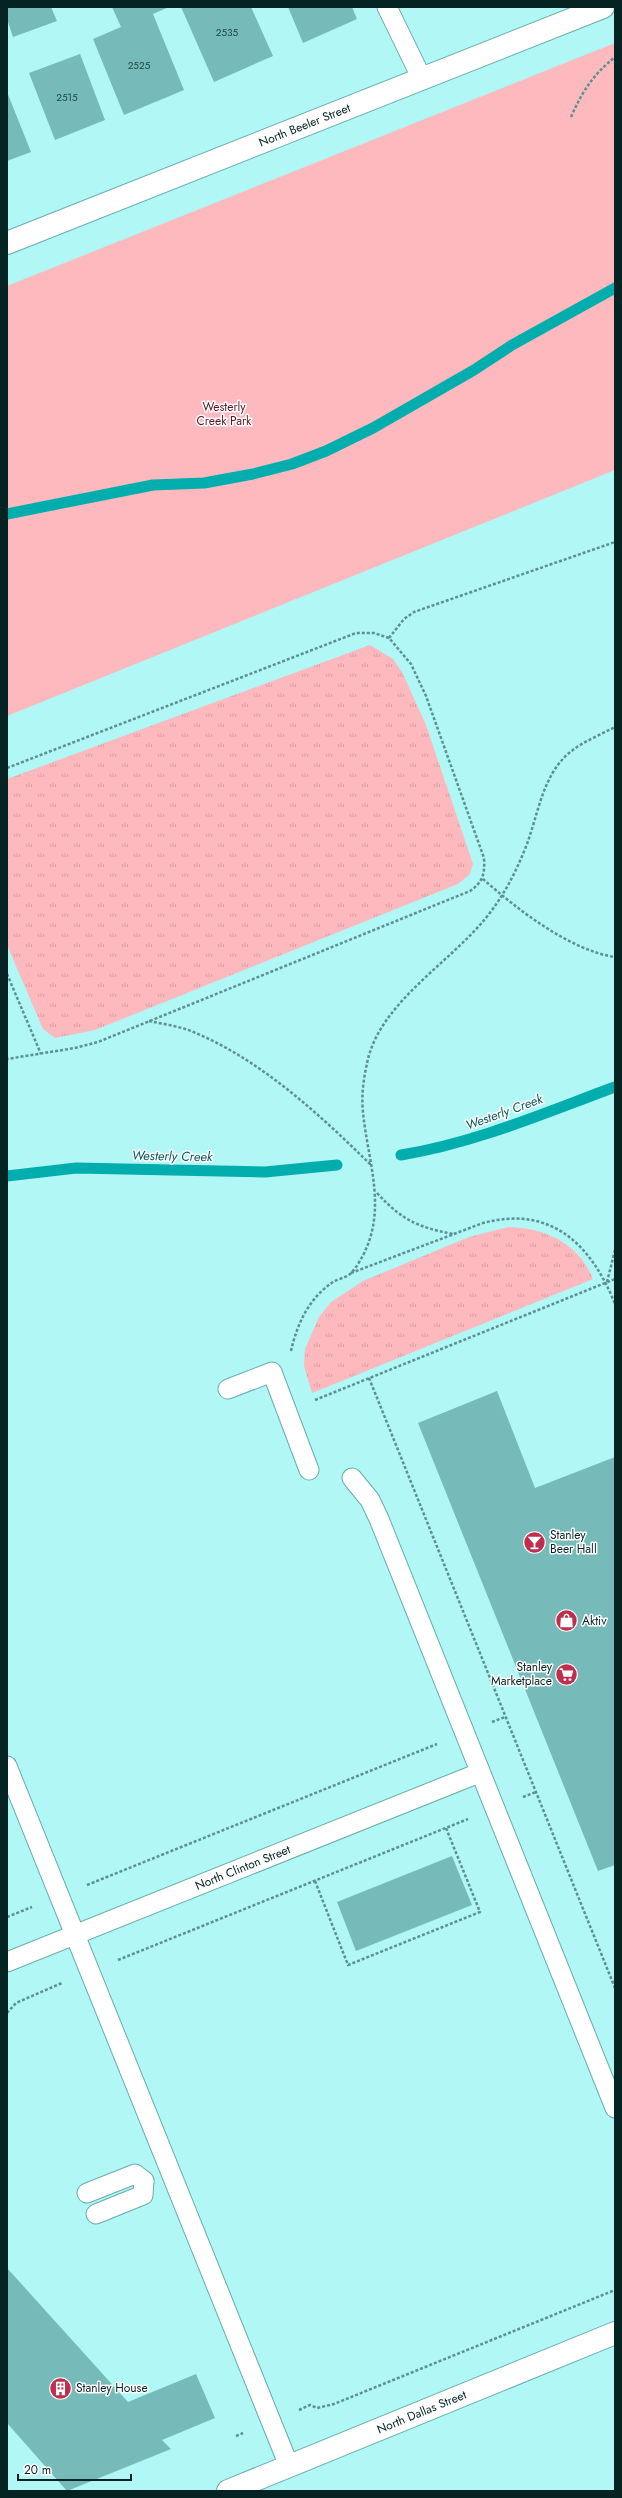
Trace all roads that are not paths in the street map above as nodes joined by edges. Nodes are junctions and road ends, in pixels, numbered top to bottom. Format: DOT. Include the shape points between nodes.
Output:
graph roads {
  1 [pos="386,7"];
  2 [pos="603,7"];
  3 [pos="422,79"];
  4 [pos="7,243"];
  5 [pos="228,1389"];
  6 [pos="309,1470"];
  7 [pos="352,1478"];
  8 [pos="7,1766"];
  9 [pos="479,1773"];
  10 [pos="75,1935"];
  11 [pos="7,1962"];
  12 [pos="615,2108"];
  13 [pos="170,2171"];
  14 [pos="144,2181"];
  15 [pos="87,2193"];
  16 [pos="96,2214"];
  17 [pos="615,2333"];
  18 [pos="289,2466"];
  19 [pos="228,2491"];
  1 -- 3 [label="lane"];
  2 -- 3 [label="street, North Beeler Street"];
  3 -- 4 [label="street, North Beeler Street"];
  5 -- 6 [label="lane" via="272,1372"];
  7 -- 9 [label="lane" via="370,1500 379,1519"];
  8 -- 10 [label="lane"];
  9 -- 10 [label="lane, North Clinton Street"];
  9 -- 12 [label="lane"];
  10 -- 11 [label="lane, North Clinton Street"];
  10 -- 13 [label="lane"];
  13 -- 14 [label="lane"];
  13 -- 18 [label="lane"];
  14 -- 15 [label="lane" via="135,2174"];
  14 -- 16 [label="lane" via="143,2195"];
  17 -- 18 [label="street, North Dallas Street"];
  18 -- 19 [label="street, North Dallas Street"];
}
